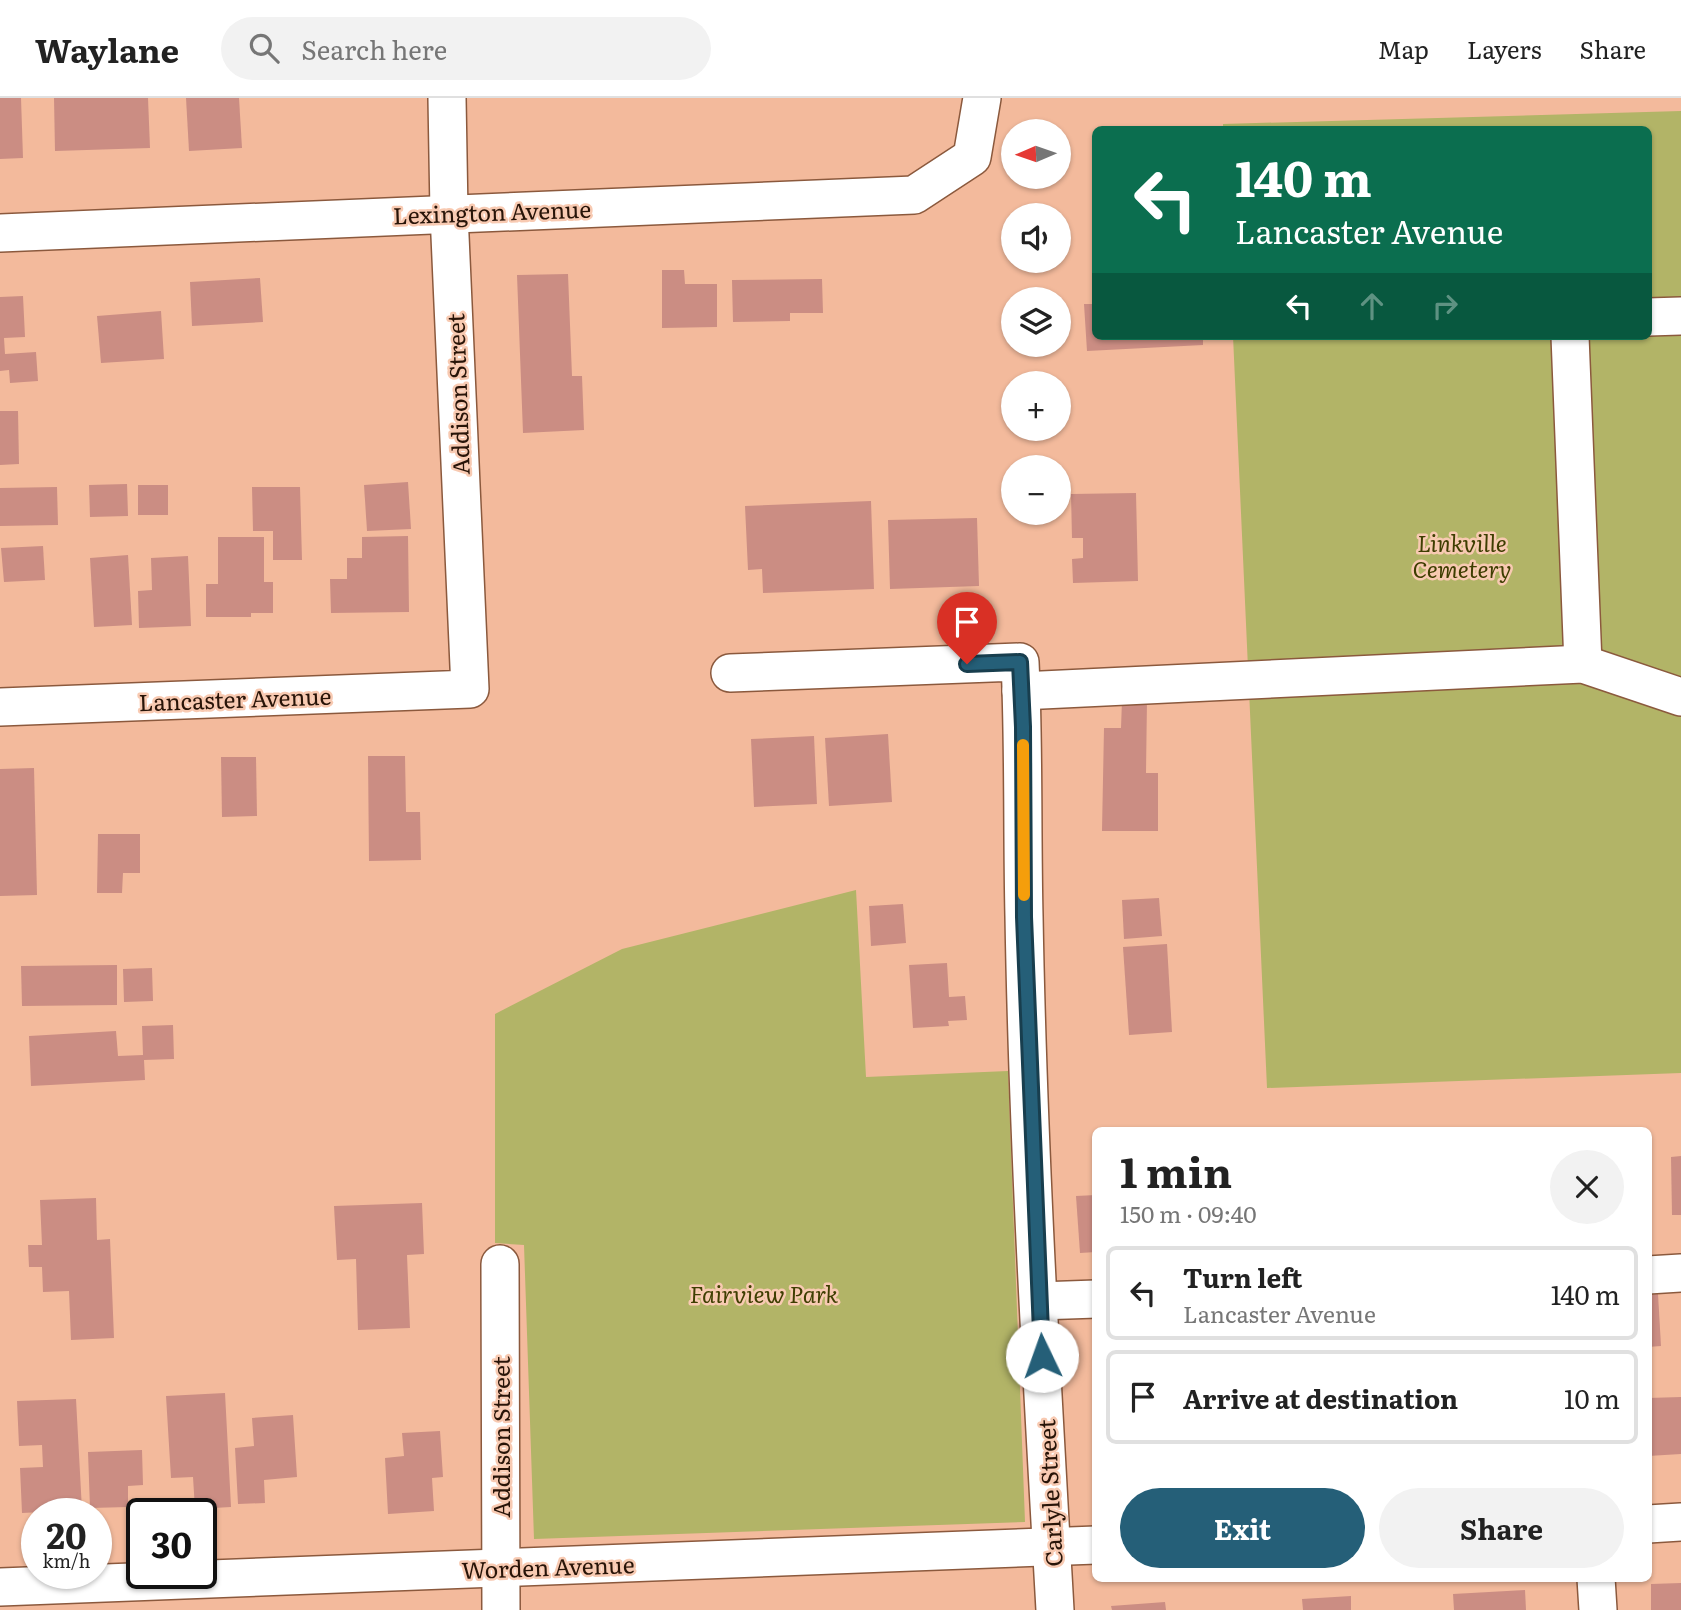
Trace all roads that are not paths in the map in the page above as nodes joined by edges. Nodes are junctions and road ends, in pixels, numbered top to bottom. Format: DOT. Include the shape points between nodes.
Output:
graph roads {
  1 [pos="447,98"];
  2 [pos="982,98"];
  3 [pos="449,213"];
  4 [pos="0,233"];
  5 [pos="1681,316"];
  6 [pos="1652,317"];
  7 [pos="1570,340"];
  8 [pos="1583,664"];
  9 [pos="730,673"];
  10 [pos="1021,677"];
  11 [pos="470,689"];
  12 [pos="1681,696"];
  13 [pos="0,707"];
  14 [pos="500,1264"];
  15 [pos="1681,1273"];
  16 [pos="1652,1275"];
  17 [pos="1092,1299"];
  18 [pos="1039,1301"];
  19 [pos="1681,1522"];
  20 [pos="1652,1524"];
  21 [pos="1092,1545"];
  22 [pos="1052,1546"];
  23 [pos="499,1567"];
  24 [pos="1596,1582"];
  25 [pos="0,1587"];
  26 [pos="501,1610"];
  27 [pos="1055,1610"];
  28 [pos="1598,1610"];
  1 -- 3 [label="street, Addison Street"];
  2 -- 3 [label="street, Lexington Avenue" via="972,157 914,195"];
  3 -- 4 [label="street, Lexington Avenue"];
  3 -- 11 [label="street, Addison Street"];
  5 -- 6 [label="street"];
  7 -- 8 [label="street"];
  8 -- 10 [label="street"];
  8 -- 12 [label="street"];
  9 -- 10 [label="street"];
  10 -- 18 [label="street, Carlyle Street" via="1024,917"];
  11 -- 13 [label="street, Lancaster Avenue"];
  14 -- 23 [label="street, Addison Street"];
  15 -- 16 [label="street"];
  17 -- 18 [label="street"];
  18 -- 22 [label="street, Carlyle Street"];
  19 -- 20 [label="street"];
  21 -- 22 [label="street, Worden Avenue"];
  22 -- 23 [label="street, Worden Avenue"];
  22 -- 27 [label="street, Carlyle Street"];
  23 -- 25 [label="street, Worden Avenue"];
  23 -- 26 [label="street, Addison Street"];
  24 -- 28 [label="street"];
}
